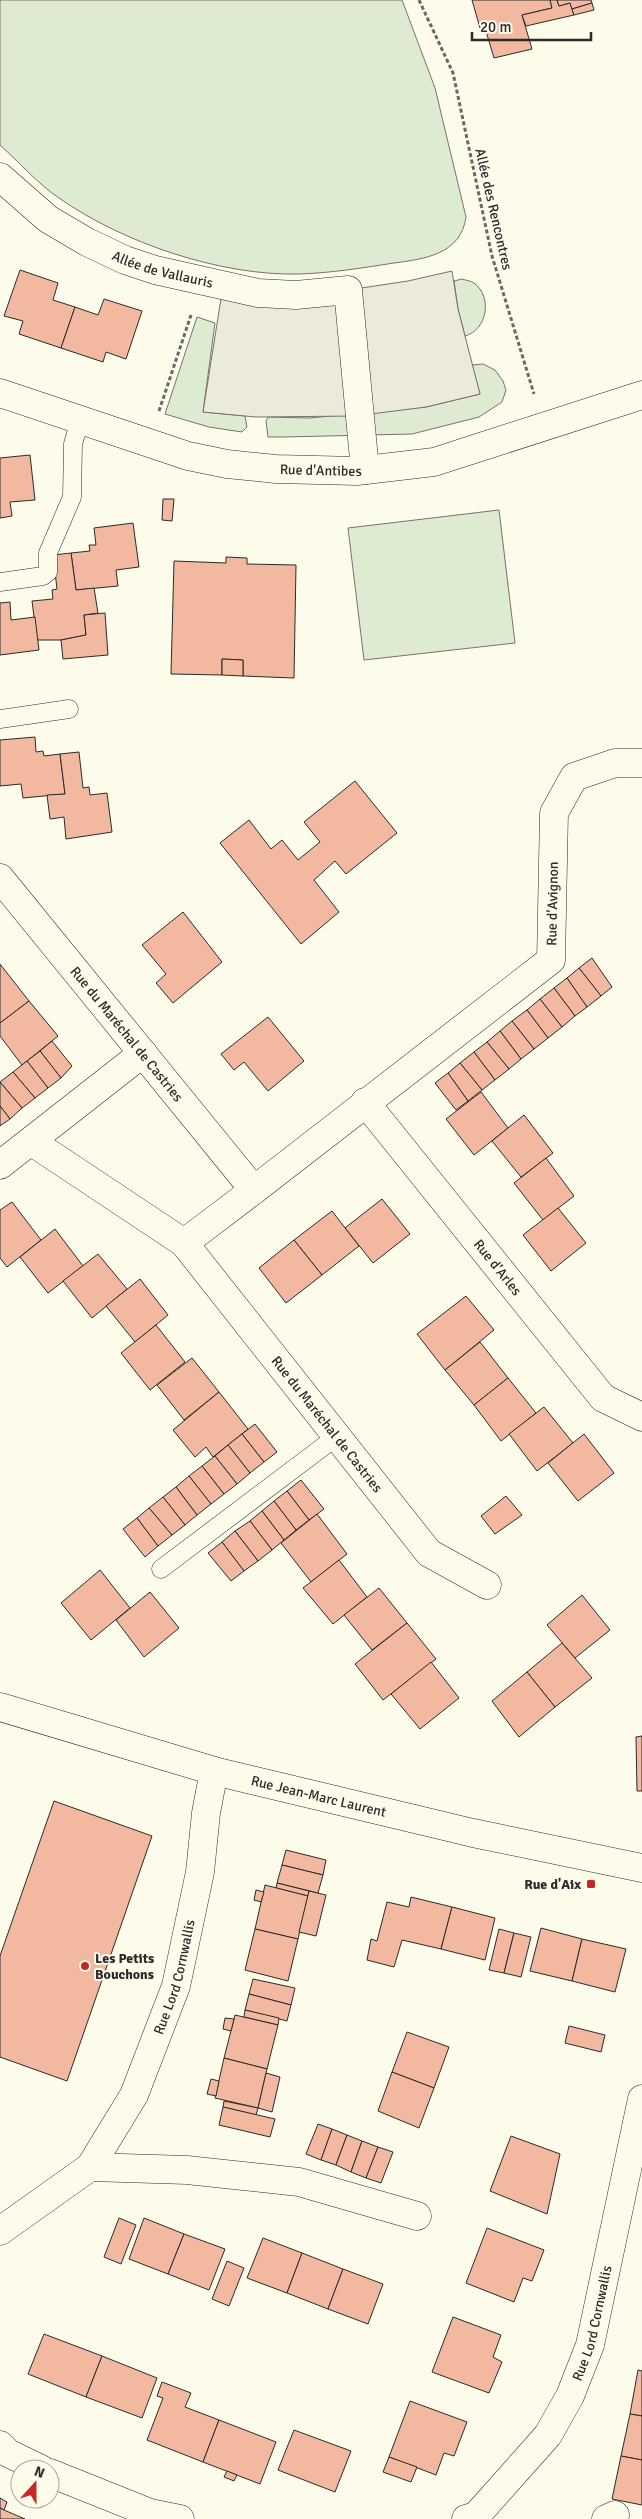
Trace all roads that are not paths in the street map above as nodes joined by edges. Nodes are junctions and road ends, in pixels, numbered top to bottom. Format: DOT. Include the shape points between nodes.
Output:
graph roads {
  1 [pos="0,177"];
  2 [pos="0,393"];
  3 [pos="642,395"];
  4 [pos="80,420"];
  5 [pos="365,470"];
  6 [pos="0,582"];
  7 [pos="69,709"];
  8 [pos="0,719"];
  9 [pos="642,763"];
  10 [pos="0,878"];
  11 [pos="143,1053"];
  12 [pos="365,1102"];
  13 [pos="32,1142"];
  14 [pos="0,1165"];
  15 [pos="254,1190"];
  16 [pos="184,1243"];
  17 [pos="642,1417"];
  18 [pos="336,1437"];
  19 [pos="161,1568"];
  20 [pos="487,1585"];
  21 [pos="0,1707"];
  22 [pos="214,1771"];
  23 [pos="642,1868"];
  24 [pos="642,2099"];
  25 [pos="90,2167"];
  26 [pos="417,2216"];
  27 [pos="0,2231"];
  28 [pos="0,2445"];
  29 [pos="20,2459"];
  30 [pos="60,2478"];
  31 [pos="473,2518"];
  32 [pos="180,2519"];
  1 -- 5 [label="street, Allée de Vallauris" via="48,219 125,260 258,293 296,295 348,290"];
  2 -- 4 [label="street, Rue d'Antibes"];
  3 -- 5 [label="street, Rue d'Antibes" via="434,462"];
  4 -- 5 [label="street, Rue d'Antibes" via="188,456 227,464 276,470"];
  4 -- 6 [label="lane" via="72,444 72,497 48,553 48,572 43,576"];
  7 -- 8 [label="lane"];
  9 -- 12 [label="street, Rue d'Avignon" via="615,763 574,777 554,813 551,960"];
  10 -- 11 [label="street, Rue du Maréchal de Castries"];
  11 -- 13 [label="street"];
  11 -- 15 [label="street, Rue du Maréchal de Castries"];
  12 -- 15 [label="street"];
  12 -- 17 [label="street, Rue d'Arles" via="603,1398"];
  13 -- 14 [label="street"];
  13 -- 16 [label="street, Rue du Maréchal de Castries"];
  15 -- 16 [label="street"];
  16 -- 18 [label="street, Rue du Maréchal de Castries"];
  18 -- 19 [label="lane"];
  18 -- 20 [label="street, Rue du Maréchal de Castries" via="429,1553"];
  21 -- 22 [label="street, Rue Jean-Marc Laurent"];
  22 -- 23 [label="street, Rue Jean-Marc Laurent" via="473,1833"];
  22 -- 25 [label="street, Rue Lord Cornwallis" via="200,1872 176,1986 134,2095"];
  24 -- 31 [label="street, Rue Lord Cornwallis" via="590,2345 570,2396 548,2435"];
  25 -- 26 [label="street" via="187,2170 299,2182"];
  25 -- 27 [label="street, Rue Lord Cornwallis"];
  28 -- 29 [label="street"];
  30 -- 32 [label="street" via="150,2513"];
}
